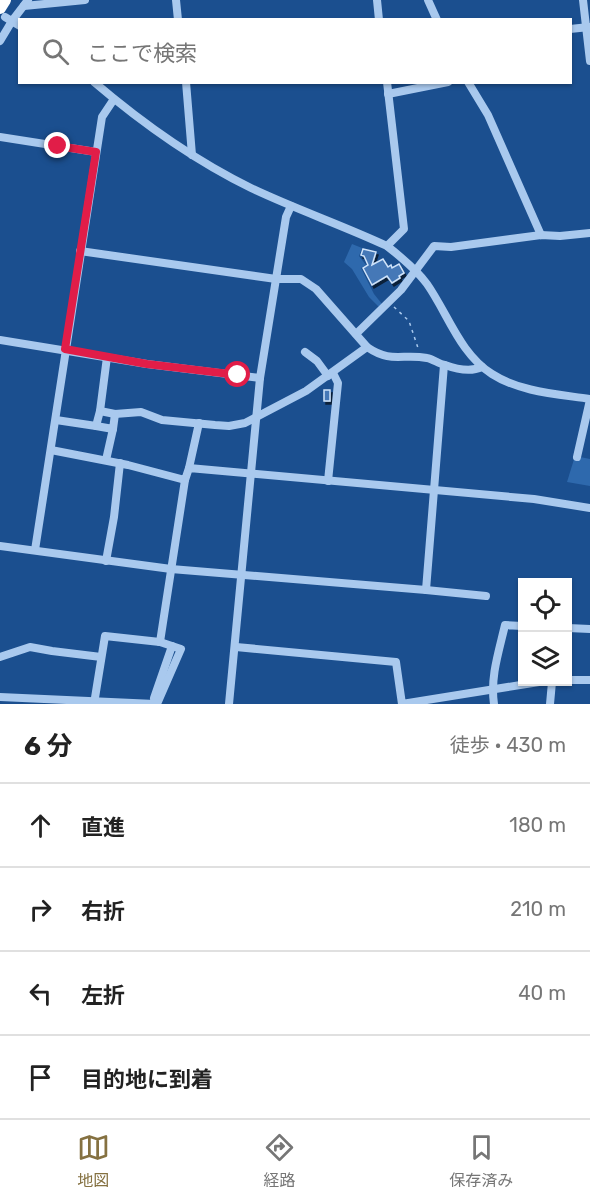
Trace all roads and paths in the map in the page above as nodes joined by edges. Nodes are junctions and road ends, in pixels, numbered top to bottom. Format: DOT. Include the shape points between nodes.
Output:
graph roads {
  1 [pos="5,0"];
  2 [pos="85,0"];
  3 [pos="176,0"];
  4 [pos="377,0"];
  5 [pos="428,0"];
  6 [pos="583,0"];
  7 [pos="26,3"];
  8 [pos="6,15"];
  9 [pos="178,18"];
  10 [pos="379,18"];
  11 [pos="436,18"];
  12 [pos="18,24"];
  13 [pos="588,27"];
  14 [pos="572,29"];
  15 [pos="0,41"];
  16 [pos="589,50"];
  17 [pos="590,61"];
  18 [pos="96,84"];
  19 [pos="186,84"];
  20 [pos="387,84"];
  21 [pos="437,84"];
  22 [pos="469,84"];
  23 [pos="388,93"];
  24 [pos="114,99"];
  25 [pos="0,137"];
  26 [pos="96,152"];
  27 [pos="192,155"];
  28 [pos="291,206"];
  29 [pos="590,233"];
  30 [pos="541,235"];
  31 [pos="387,246"];
  32 [pos="80,250"];
  33 [pos="415,270"];
  34 [pos="276,279"];
  35 [pos="389,302"];
  36 [pos="356,334"];
  37 [pos="0,340"];
  38 [pos="367,347"];
  39 [pos="65,349"];
  40 [pos="304,352"];
  41 [pos="107,357"];
  42 [pos="422,358"];
  43 [pos="444,365"];
  44 [pos="482,367"];
  45 [pos="330,375"];
  46 [pos="260,378"];
  47 [pos="590,399"];
  48 [pos="100,411"];
  49 [pos="115,414"];
  50 [pos="257,417"];
  51 [pos="56,420"];
  52 [pos="199,423"];
  53 [pos="96,426"];
  54 [pos="113,429"];
  55 [pos="51,450"];
  56 [pos="577,457"];
  57 [pos="106,460"];
  58 [pos="120,463"];
  59 [pos="189,468"];
  60 [pos="251,475"];
  61 [pos="184,480"];
  62 [pos="328,481"];
  63 [pos="436,491"];
  64 [pos="590,508"];
  65 [pos="0,546"];
  66 [pos="35,550"];
  67 [pos="106,561"];
  68 [pos="171,569"];
  69 [pos="241,575"];
  70 [pos="426,590"];
  71 [pos="486,596"];
  72 [pos="518,626"];
  73 [pos="572,628"];
  74 [pos="590,629"];
  75 [pos="160,642"];
  76 [pos="236,647"];
  77 [pos="0,657"];
  78 [pos="101,657"];
  79 [pos="572,680"];
  80 [pos="590,680"];
  81 [pos="518,685"];
  82 [pos="552,686"];
  83 [pos="492,689"];
  84 [pos="0,697"];
  85 [pos="94,703"];
  86 [pos="154,704"];
  87 [pos="229,704"];
  88 [pos="402,704"];
  89 [pos="494,704"];
  90 [pos="550,704"];
  1 -- 8 [label="highway"];
  2 -- 7 [label="street"];
  3 -- 9 [label="street"];
  4 -- 10 [label="street"];
  5 -- 11 [label="street"];
  6 -- 13 [label="street"];
  7 -- 8 [label="street"];
  8 -- 12 [label="street"];
  8 -- 15 [label="street"];
  13 -- 14 [label="street"];
  13 -- 16 [label="street"];
  16 -- 17 [label="street"];
  18 -- 24 [label="street"];
  19 -- 27 [label="street"];
  20 -- 23 [label="street"];
  21 -- 23 [label="street"];
  22 -- 30 [label="street" via="488,115"];
  23 -- 31 [label="street" via="404,229"];
  24 -- 26 [label="street" via="102,117"];
  24 -- 27 [label="street"];
  25 -- 26 [label="street"];
  26 -- 32 [label="street"];
  27 -- 28 [label="street"];
  28 -- 31 [label="street"];
  28 -- 34 [label="street"];
  29 -- 30 [label="street"];
  30 -- 33 [label="street" via="434,246"];
  31 -- 33 [label="street"];
  32 -- 34 [label="street"];
  32 -- 39 [label="street"];
  33 -- 35 [label="street"];
  33 -- 44 [label="street"];
  34 -- 36 [label="street" via="301,279 316,289"];
  34 -- 46 [label="street"];
  35 -- 36 [label="street"];
  35 -- 42 [label="path" via="409,321"];
  36 -- 38 [label="street"];
  37 -- 39 [label="street"];
  38 -- 42 [label="street" via="387,357"];
  38 -- 45 [label="street"];
  39 -- 41 [label="street"];
  39 -- 51 [label="street"];
  40 -- 45 [label="street"];
  41 -- 46 [label="street"];
  41 -- 48 [label="street"];
  42 -- 43 [label="street"];
  43 -- 44 [label="street" via="474,370"];
  43 -- 63 [label="street"];
  44 -- 47 [label="street" via="525,388"];
  45 -- 50 [label="street"];
  45 -- 62 [label="street" via="338,383"];
  46 -- 50 [label="street"];
  47 -- 56 [label="street"];
  48 -- 49 [label="street"];
  48 -- 53 [label="street"];
  49 -- 52 [label="street" via="141,412 162,420"];
  49 -- 54 [label="street"];
  50 -- 52 [label="street" via="229,426"];
  50 -- 60 [label="street"];
  51 -- 53 [label="street"];
  51 -- 55 [label="street"];
  52 -- 59 [label="street"];
  53 -- 54 [label="street"];
  54 -- 57 [label="street"];
  55 -- 57 [label="street"];
  55 -- 66 [label="street"];
  57 -- 58 [label="street"];
  58 -- 61 [label="street"];
  58 -- 67 [label="street"];
  59 -- 60 [label="street"];
  59 -- 61 [label="street"];
  60 -- 62 [label="street"];
  60 -- 69 [label="street"];
  61 -- 68 [label="street"];
  62 -- 63 [label="street"];
  63 -- 64 [label="street"];
  63 -- 70 [label="street"];
  65 -- 66 [label="street"];
  66 -- 67 [label="street"];
  67 -- 68 [label="street"];
  68 -- 69 [label="street"];
  68 -- 75 [label="street"];
  69 -- 70 [label="street"];
  69 -- 76 [label="street"];
  70 -- 71 [label="street"];
  72 -- 83 [label="street" via="505,625"];
  73 -- 74 [label="street"];
  75 -- 78 [label="street" via="105,636"];
  75 -- 86 [label="street" via="172,646"];
  76 -- 87 [label="street"];
  76 -- 88 [label="street" via="396,662"];
  77 -- 78 [label="street" via="30,646"];
  78 -- 85 [label="street"];
  79 -- 80 [label="street"];
  81 -- 83 [label="street"];
  82 -- 90 [label="street"];
  83 -- 88 [label="street"];
  83 -- 89 [label="street"];
  84 -- 85 [label="street"];
  85 -- 86 [label="street"];
}
